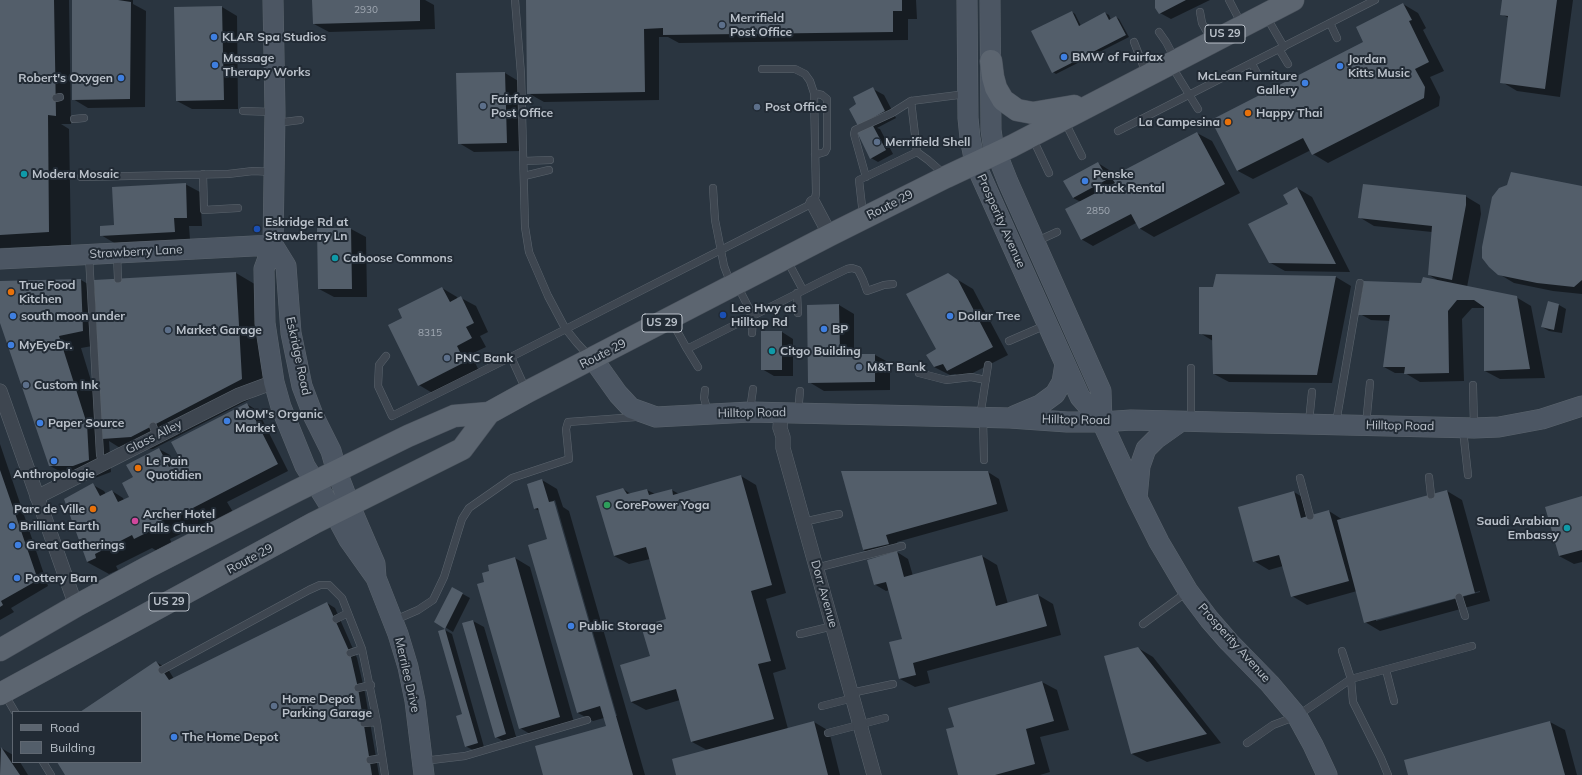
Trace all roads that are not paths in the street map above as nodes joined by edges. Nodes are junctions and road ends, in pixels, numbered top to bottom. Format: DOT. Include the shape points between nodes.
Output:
graph roads {
  1 [pos="273,0"];
  2 [pos="515,0"];
  3 [pos="967,0"];
  4 [pos="990,0"];
  5 [pos="1229,0"];
  6 [pos="1293,0"];
  7 [pos="1375,0"];
  8 [pos="1200,12"];
  9 [pos="1265,14"];
  10 [pos="1330,23"];
  11 [pos="1242,26"];
  12 [pos="1158,32"];
  13 [pos="1337,38"];
  14 [pos="1212,41"];
  15 [pos="1134,42"];
  16 [pos="1282,48"];
  17 [pos="991,61"];
  18 [pos="1172,62"];
  19 [pos="1252,64"];
  20 [pos="1288,64"];
  21 [pos="762,69"];
  22 [pos="1147,75"];
  23 [pos="1259,77"];
  24 [pos="814,93"];
  25 [pos="968,94"];
  26 [pos="1189,94"];
  27 [pos="1098,100"];
  28 [pos="911,101"];
  29 [pos="1198,109"];
  30 [pos="243,111"];
  31 [pos="275,117"];
  32 [pos="84,118"];
  33 [pos="74,119"];
  34 [pos="1064,119"];
  35 [pos="300,120"];
  36 [pos="1118,132"];
  37 [pos="1031,136"];
  38 [pos="917,152"];
  39 [pos="996,153"];
  40 [pos="815,156"];
  41 [pos="1082,156"];
  42 [pos="550,160"];
  43 [pos="524,161"];
  44 [pos="975,163"];
  45 [pos="549,170"];
  46 [pos="274,172"];
  47 [pos="203,174"];
  48 [pos="1049,174"];
  49 [pos="524,176"];
  50 [pos="81,177"];
  51 [pos="866,177"];
  52 [pos="946,177"];
  53 [pos="712,188"];
  54 [pos="813,203"];
  55 [pos="238,208"];
  56 [pos="864,219"];
  57 [pos="1057,232"];
  58 [pos="830,235"];
  59 [pos="1035,242"];
  60 [pos="273,245"];
  61 [pos="721,249"];
  62 [pos="117,254"];
  63 [pos="89,255"];
  64 [pos="786,258"];
  65 [pos="0,259"];
  66 [pos="118,279"];
  67 [pos="1360,283"];
  68 [pos="734,284"];
  69 [pos="893,284"];
  70 [pos="800,292"];
  71 [pos="798,313"];
  72 [pos="753,316"];
  73 [pos="670,319"];
  74 [pos="1047,324"];
  75 [pos="566,328"];
  76 [pos="752,333"];
  77 [pos="1009,341"];
  78 [pos="687,349"];
  79 [pos="386,356"];
  80 [pos="511,357"];
  81 [pos="593,359"];
  82 [pos="1065,364"];
  83 [pos="988,365"];
  84 [pos="698,367"];
  85 [pos="1191,368"];
  86 [pos="919,373"];
  87 [pos="986,380"];
  88 [pos="274,382"];
  89 [pos="1370,383"];
  90 [pos="1473,385"];
  91 [pos="753,389"];
  92 [pos="705,390"];
  93 [pos="0,391"];
  94 [pos="800,391"];
  95 [pos="527,392"];
  96 [pos="1312,392"];
  97 [pos="1582,406"];
  98 [pos="750,412"];
  99 [pos="789,413"];
  100 [pos="489,414"];
  101 [pos="708,414"];
  102 [pos="656,417"];
  103 [pos="981,417"];
  104 [pos="1010,418"];
  105 [pos="1102,422"];
  106 [pos="1185,422"];
  107 [pos="1309,425"];
  108 [pos="1335,425"];
  109 [pos="1366,425"];
  110 [pos="1469,428"];
  111 [pos="984,460"];
  112 [pos="103,463"];
  113 [pos="337,472"];
  114 [pos="1468,476"];
  115 [pos="1429,477"];
  116 [pos="1300,478"];
  117 [pos="315,482"];
  118 [pos="1431,495"];
  119 [pos="37,497"];
  120 [pos="1137,498"];
  121 [pos="343,510"];
  122 [pos="839,514"];
  123 [pos="1310,516"];
  124 [pos="803,522"];
  125 [pos="362,531"];
  126 [pos="902,546"];
  127 [pos="816,568"];
  128 [pos="376,578"];
  129 [pos="1188,591"];
  130 [pos="1459,597"];
  131 [pos="76,606"];
  132 [pos="348,613"];
  133 [pos="1465,616"];
  134 [pos="336,619"];
  135 [pos="393,621"];
  136 [pos="1143,624"];
  137 [pos="832,626"];
  138 [pos="800,634"];
  139 [pos="1472,646"];
  140 [pos="362,649"];
  141 [pos="0,650"];
  142 [pos="1342,651"];
  143 [pos="350,653"];
  144 [pos="162,670"];
  145 [pos="1386,670"];
  146 [pos="1351,679"];
  147 [pos="893,684"];
  148 [pos="371,685"];
  149 [pos="358,688"];
  150 [pos="2,693"];
  151 [pos="852,696"];
  152 [pos="1394,701"];
  153 [pos="822,706"];
  154 [pos="14,711"];
  155 [pos="1297,716"];
  156 [pos="885,718"];
  157 [pos="587,720"];
  158 [pos="377,722"];
  159 [pos="364,723"];
  160 [pos="860,724"];
  161 [pos="828,733"];
  162 [pos="1247,743"];
  163 [pos="382,758"];
  164 [pos="370,760"];
  165 [pos="44,763"];
  166 [pos="424,768"];
  167 [pos="52,775"];
  168 [pos="385,775"];
  169 [pos="874,775"];
  170 [pos="1328,775"];
  171 [pos="1388,775"];
  1 -- 31 [label="street"];
  2 -- 43 [label="lane"];
  3 -- 25 [label="street, Prosperity Avenue"];
  4 -- 17 [label="street, Prosperity Avenue"];
  5 -- 11 [label="lane"];
  6 -- 9 [label="main road, Route 29 / US 29"];
  7 -- 10 [label="lane"];
  8 -- 14 [label="lane"];
  9 -- 11 [label="main road, Route 29 / US 29"];
  9 -- 16 [label="lane"];
  10 -- 13 [label="lane"];
  10 -- 16 [label="lane"];
  11 -- 14 [label="main road, Route 29 / US 29"];
  12 -- 18 [label="lane" via="1166,42"];
  14 -- 18 [label="main road, Route 29 / US 29"];
  15 -- 22 [label="lane"];
  16 -- 19 [label="lane"];
  16 -- 20 [label="lane"];
  17 -- 27 [label="main road" via="996,88 1003,100 1017,110 1044,112"];
  17 -- 39 [label="street, Prosperity Avenue" via="991,130"];
  18 -- 22 [label="main road, Route 29 / US 29"];
  18 -- 26 [label="lane"];
  19 -- 23 [label="lane"];
  19 -- 26 [label="lane"];
  21 -- 24 [label="lane" via="795,69 805,74"];
  22 -- 27 [label="main road, Route 29 / US 29"];
  24 -- 40 [label="lane"];
  24 -- 40 [label="lane" via="825,97 827,106 827,148 825,152"];
  25 -- 28 [label="lane"];
  25 -- 44 [label="street, Prosperity Avenue" via="970,138"];
  26 -- 29 [label="lane"];
  26 -- 36 [label="lane"];
  27 -- 34 [label="main road, Route 29 / US 29"];
  28 -- 38 [label="lane"];
  28 -- 51 [label="lane" via="855,130"];
  30 -- 31 [label="lane"];
  31 -- 35 [label="lane"];
  31 -- 46 [label="street"];
  32 -- 33 [label="lane"];
  34 -- 37 [label="main road, Route 29 / US 29"];
  34 -- 41 [label="lane"];
  37 -- 39 [label="main road, Route 29 / US 29"];
  37 -- 48 [label="lane"];
  38 -- 51 [label="lane"];
  38 -- 52 [label="lane"];
  39 -- 44 [label="main road, Route 29 / US 29"];
  39 -- 59 [label="street, Prosperity Avenue"];
  40 -- 54 [label="lane" via="816,193"];
  42 -- 43 [label="lane"];
  43 -- 49 [label="lane"];
  44 -- 52 [label="main road, Route 29 / US 29"];
  44 -- 74 [label="street, Prosperity Avenue"];
  45 -- 49 [label="lane"];
  46 -- 47 [label="lane"];
  46 -- 60 [label="street"];
  47 -- 50 [label="lane"];
  47 -- 55 [label="lane" via="204,210"];
  49 -- 75 [label="lane" via="525,227 529,252 545,290"];
  51 -- 56 [label="lane" via="859,180"];
  52 -- 56 [label="main road, Route 29 / US 29"];
  53 -- 61 [label="lane" via="714,220"];
  54 -- 58 [label="street"];
  54 -- 61 [label="lane"];
  56 -- 58 [label="main road, Route 29 / US 29"];
  57 -- 59 [label="lane"];
  58 -- 64 [label="main road, Route 29 / US 29"];
  59 -- 105 [label="street, Prosperity Avenue" via="1101,391"];
  60 -- 62 [label="street, Strawberry Lane"];
  60 -- 88 [label="street" via="264,269 264,323"];
  60 -- 113 [label="street, Eskridge Road" via="286,266 291,333 302,386 331,451"];
  61 -- 68 [label="lane" via="724,266"];
  61 -- 75 [label="lane"];
  62 -- 63 [label="street, Strawberry Lane"];
  62 -- 66 [label="lane"];
  63 -- 65 [label="street, Strawberry Lane"];
  63 -- 112 [label="lane" via="100,455"];
  64 -- 68 [label="main road, Route 29 / US 29"];
  64 -- 70 [label="lane"];
  67 -- 108 [label="lane"];
  68 -- 72 [label="lane"];
  68 -- 73 [label="main road, Route 29 / US 29"];
  69 -- 70 [label="lane" via="867,291 858,270 852,268"];
  70 -- 71 [label="lane"];
  70 -- 72 [label="lane"];
  72 -- 76 [label="lane"];
  72 -- 78 [label="lane"];
  73 -- 78 [label="lane"];
  73 -- 81 [label="main road, Route 29 / US 29"];
  74 -- 77 [label="lane"];
  74 -- 82 [label="street, Prosperity Avenue"];
  75 -- 80 [label="lane"];
  75 -- 81 [label="lane" via="576,343"];
  78 -- 84 [label="lane"];
  79 -- 80 [label="lane" via="379,365 378,386 392,416"];
  80 -- 95 [label="lane"];
  81 -- 95 [label="main road, Route 29 / US 29"];
  81 -- 102 [label="street, Hilltop Road" via="631,408"];
  82 -- 104 [label="street" via="1062,382 1055,394 1040,405"];
  82 -- 105 [label="street, Prosperity Avenue" via="1080,397"];
  83 -- 87 [label="lane"];
  85 -- 106 [label="lane"];
  86 -- 87 [label="lane" via="946,380 971,377"];
  87 -- 103 [label="lane"];
  88 -- 112 [label="street, Glass Alley" via="155,431"];
  88 -- 117 [label="street" via="292,438"];
  89 -- 109 [label="lane"];
  90 -- 110 [label="lane"];
  91 -- 98 [label="lane"];
  92 -- 101 [label="lane"];
  93 -- 119 [label="street"];
  94 -- 99 [label="lane"];
  95 -- 100 [label="main road, Route 29 / US 29"];
  96 -- 107 [label="lane"];
  97 -- 110 [label="street, Hilltop Road" via="1542,419"];
  98 -- 99 [label="street, Hilltop Road"];
  98 -- 101 [label="street, Hilltop Road"];
  99 -- 103 [label="street, Hilltop Road"];
  99 -- 124 [label="street, Dorr Avenue" via="780,428"];
  100 -- 113 [label="main road, Route 29 / US 29" via="454,416"];
  100 -- 121 [label="main road, Route 29 / US 29" via="462,449"];
  101 -- 102 [label="street, Hilltop Road"];
  102 -- 135 [label="lane" via="568,422 566,429 569,459 512,478 469,508 462,519 444,577 433,600"];
  103 -- 104 [label="street, Hilltop Road"];
  103 -- 111 [label="lane"];
  104 -- 105 [label="street, Hilltop Road"];
  105 -- 106 [label="street, Hilltop Road"];
  105 -- 120 [label="street, Prosperity Avenue"];
  106 -- 107 [label="street, Hilltop Road"];
  106 -- 120 [label="street" via="1162,434 1146,449 1140,466"];
  107 -- 108 [label="street, Hilltop Road"];
  108 -- 109 [label="street, Hilltop Road"];
  109 -- 110 [label="street, Hilltop Road"];
  110 -- 114 [label="lane"];
  112 -- 119 [label="street, Glass Alley"];
  113 -- 117 [label="main road, Route 29 / US 29"];
  113 -- 121 [label="street, Eskridge Road"];
  115 -- 118 [label="lane"];
  116 -- 123 [label="lane"];
  117 -- 121 [label="street, Merrilee Drive"];
  117 -- 131 [label="main road, Route 29 / US 29"];
  119 -- 131 [label="street"];
  120 -- 129 [label="street, Prosperity Avenue" via="1164,552"];
  121 -- 125 [label="street, Eskridge Road"];
  121 -- 128 [label="street, Merrilee Drive" via="349,540"];
  121 -- 150 [label="main road, Route 29 / US 29"];
  122 -- 124 [label="lane"];
  124 -- 127 [label="street, Dorr Avenue"];
  125 -- 128 [label="street, Merrilee Drive" via="375,564"];
  126 -- 127 [label="lane"];
  127 -- 137 [label="street, Dorr Avenue"];
  128 -- 135 [label="street, Merrilee Drive"];
  129 -- 136 [label="lane"];
  129 -- 155 [label="street, Prosperity Avenue" via="1229,642"];
  130 -- 133 [label="lane"];
  131 -- 141 [label="main road, Route 29 / US 29"];
  132 -- 134 [label="lane"];
  132 -- 140 [label="lane"];
  132 -- 144 [label="lane" via="342,598 328,585 320,585"];
  135 -- 166 [label="street, Merrilee Drive" via="408,667"];
  137 -- 138 [label="lane"];
  137 -- 151 [label="street, Dorr Avenue"];
  139 -- 145 [label="lane"];
  140 -- 143 [label="lane"];
  140 -- 148 [label="lane"];
  142 -- 146 [label="lane"];
  145 -- 146 [label="lane"];
  145 -- 152 [label="lane"];
  146 -- 155 [label="lane"];
  146 -- 171 [label="lane" via="1353,702"];
  147 -- 151 [label="lane"];
  148 -- 149 [label="lane"];
  148 -- 158 [label="lane"];
  150 -- 154 [label="lane"];
  151 -- 153 [label="lane"];
  151 -- 160 [label="street, Dorr Avenue"];
  155 -- 162 [label="lane" via="1273,724"];
  155 -- 170 [label="street, Prosperity Avenue"];
  156 -- 160 [label="lane"];
  157 -- 166 [label="lane"];
  158 -- 159 [label="lane"];
  158 -- 163 [label="lane"];
  160 -- 161 [label="lane"];
  160 -- 169 [label="street, Dorr Avenue"];
  163 -- 164 [label="lane"];
  163 -- 168 [label="lane"];
  165 -- 167 [label="lane"];
}
